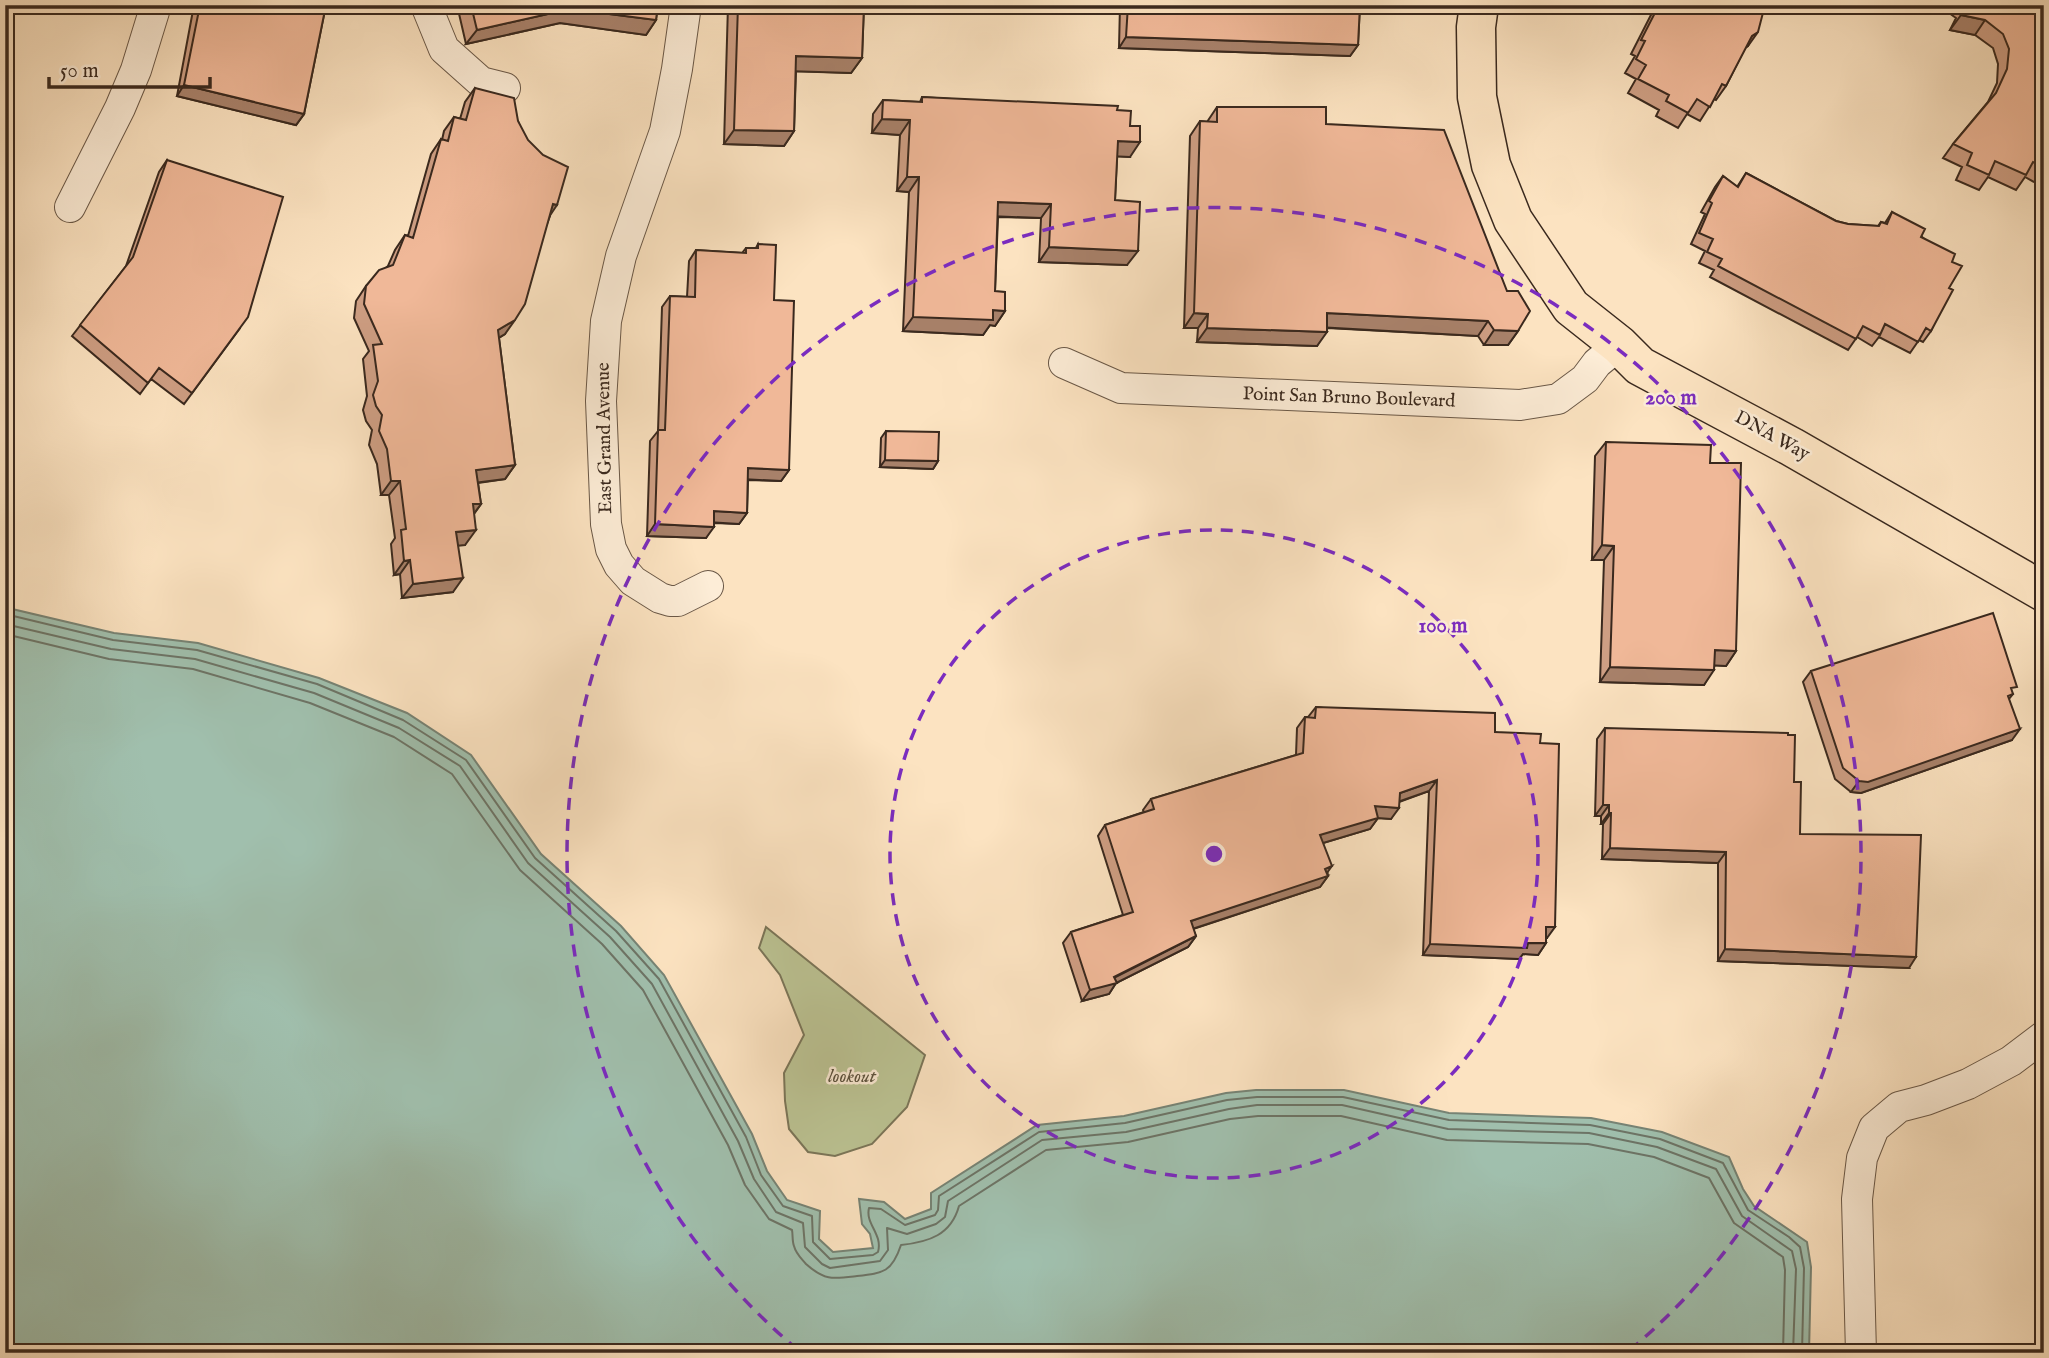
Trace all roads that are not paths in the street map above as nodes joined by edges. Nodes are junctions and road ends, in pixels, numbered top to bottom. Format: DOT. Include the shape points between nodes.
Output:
graph roads {
  1 [pos="156,5"];
  2 [pos="426,5"];
  3 [pos="686,5"];
  4 [pos="1479,5"];
  5 [pos="505,88"];
  6 [pos="70,207"];
  7 [pos="1619,345"];
  8 [pos="1064,363"];
  9 [pos="708,586"];
  10 [pos="2044,592"];
  11 [pos="2044,1036"];
  12 [pos="1861,1353"];
  1 -- 6 [label="street" via="120,108"];
  2 -- 5 [label="street" via="444,49 481,82"];
  3 -- 9 [label="street, East Grand Avenue" via="665,131 621,256 606,321 601,401 606,524 619,565 633,581 670,601"];
  4 -- 7 [label="main road, DNA Way" via="1477,97 1491,164 1513,220 1571,307"];
  7 -- 8 [label="street, Point San Bruno Boulevard" via="1558,399 1520,405 1121,388"];
  7 -- 10 [label="main road, DNA Way" via="1640,366 1793,447"];
  11 -- 12 [label="street" via="2011,1061 1968,1084 1899,1107 1874,1128 1862,1158 1857,1199"];
}
